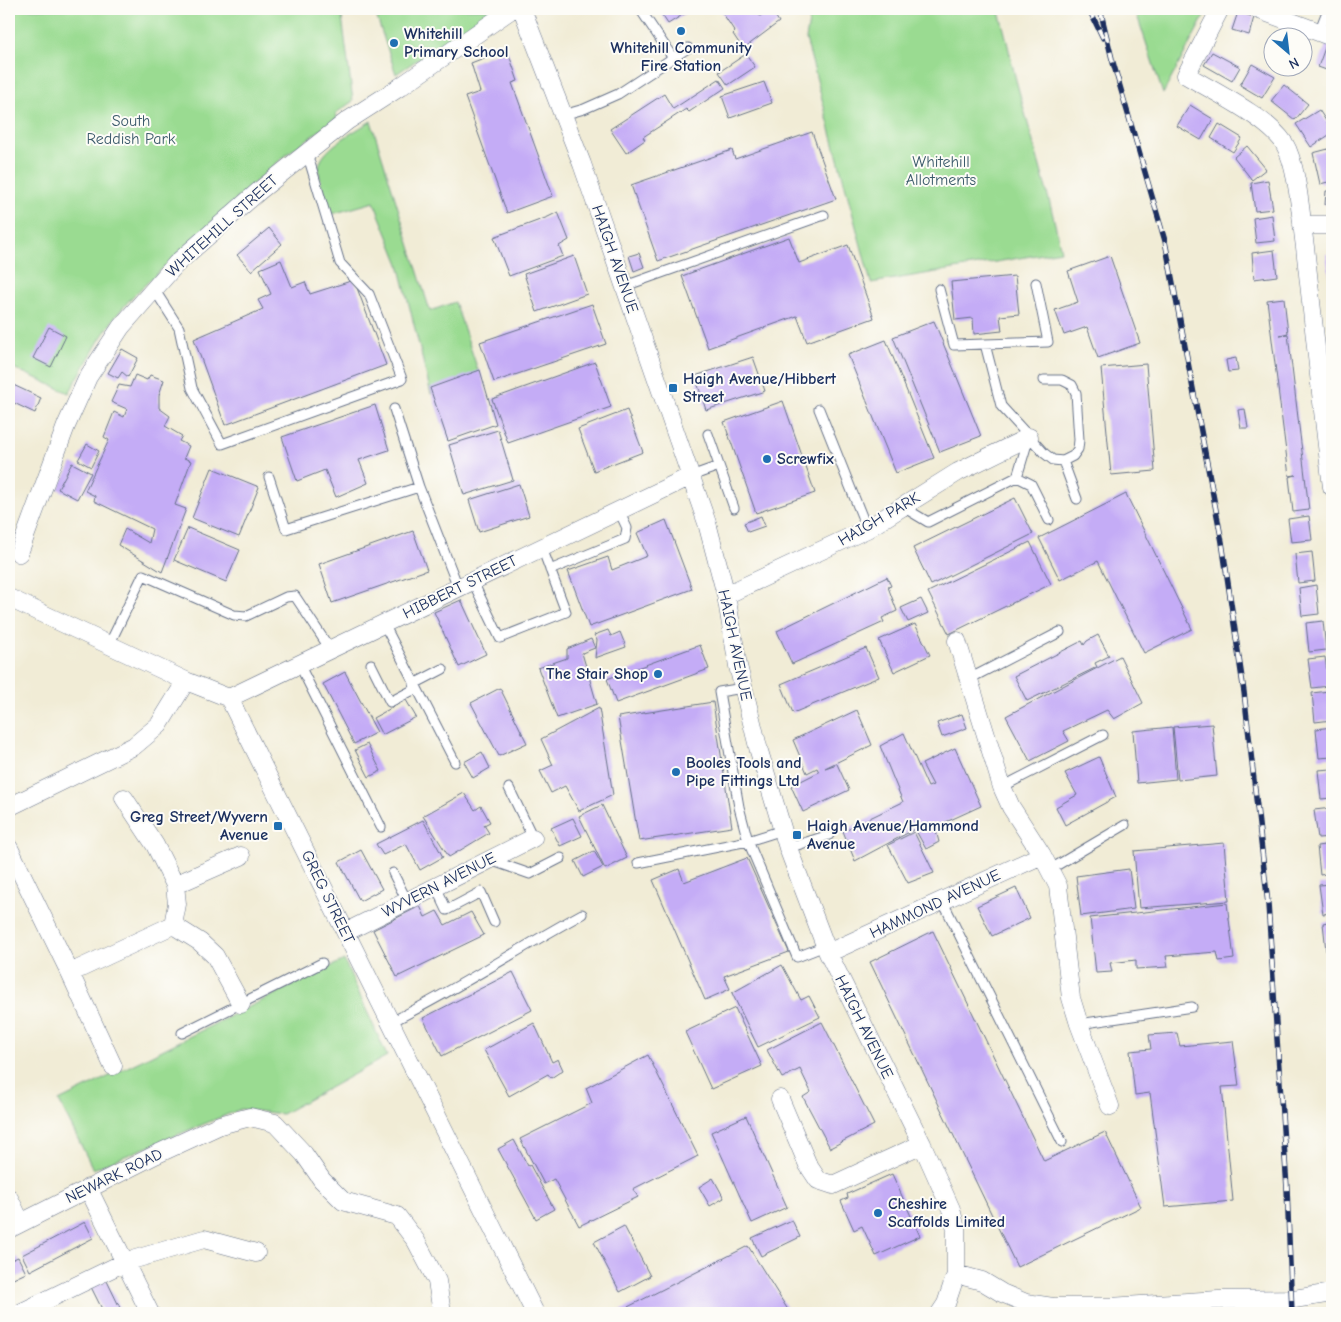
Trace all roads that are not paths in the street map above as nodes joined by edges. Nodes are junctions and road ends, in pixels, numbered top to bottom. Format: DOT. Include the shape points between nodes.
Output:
graph roads {
  1 [pos="512,9"];
  2 [pos="522,9"];
  3 [pos="640,9"];
  4 [pos="1220,9"];
  5 [pos="1256,9"];
  6 [pos="1328,9"];
  7 [pos="1326,35"];
  8 [pos="688,48"];
  9 [pos="673,58"];
  10 [pos="563,115"];
  11 [pos="307,153"];
  12 [pos="824,215"];
  13 [pos="1302,225"];
  14 [pos="1332,225"];
  15 [pos="1036,283"];
  16 [pos="624,286"];
  17 [pos="154,289"];
  18 [pos="939,289"];
  19 [pos="985,344"];
  20 [pos="1044,380"];
  21 [pos="1327,408"];
  22 [pos="394,409"];
  23 [pos="819,409"];
  24 [pos="708,434"];
  25 [pos="1029,437"];
  26 [pos="1063,460"];
  27 [pos="719,466"];
  28 [pos="691,476"];
  29 [pos="269,477"];
  30 [pos="1017,477"];
  31 [pos="419,487"];
  32 [pos="1332,487"];
  33 [pos="1077,499"];
  34 [pos="903,507"];
  35 [pos="734,508"];
  36 [pos="619,511"];
  37 [pos="1048,520"];
  38 [pos="867,530"];
  39 [pos="542,548"];
  40 [pos="19,553"];
  41 [pos="550,570"];
  42 [pos="465,583"];
  43 [pos="726,596"];
  44 [pos="9,598"];
  45 [pos="384,624"];
  46 [pos="1060,632"];
  47 [pos="957,640"];
  48 [pos="109,645"];
  49 [pos="330,649"];
  50 [pos="299,664"];
  51 [pos="371,664"];
  52 [pos="443,669"];
  53 [pos="969,679"];
  54 [pos="186,681"];
  55 [pos="416,686"];
  56 [pos="743,688"];
  57 [pos="228,698"];
  58 [pos="1103,735"];
  59 [pos="455,762"];
  60 [pos="1002,787"];
  61 [pos="509,788"];
  62 [pos="124,798"];
  63 [pos="9,807"];
  64 [pos="1124,825"];
  65 [pos="381,828"];
  66 [pos="783,830"];
  67 [pos="829,835"];
  68 [pos="533,838"];
  69 [pos="748,841"];
  70 [pos="9,848"];
  71 [pos="788,848"];
  72 [pos="241,856"];
  73 [pos="562,858"];
  74 [pos="490,860"];
  75 [pos="1045,862"];
  76 [pos="638,863"];
  77 [pos="393,873"];
  78 [pos="176,885"];
  79 [pos="436,887"];
  80 [pos="942,900"];
  81 [pos="407,901"];
  82 [pos="582,914"];
  83 [pos="494,922"];
  84 [pos="173,925"];
  85 [pos="346,932"];
  86 [pos="826,949"];
  87 [pos="322,963"];
  88 [pos="70,974"];
  89 [pos="241,1004"];
  90 [pos="1192,1007"];
  91 [pos="391,1022"];
  92 [pos="1079,1024"];
  93 [pos="182,1032"];
  94 [pos="113,1066"];
  95 [pos="780,1099"];
  96 [pos="1110,1106"];
  97 [pos="1062,1142"];
  98 [pos="922,1144"];
  99 [pos="88,1188"];
  100 [pos="9,1198"];
  101 [pos="15,1226"];
  102 [pos="256,1253"];
  103 [pos="125,1262"];
  104 [pos="956,1274"];
  105 [pos="1332,1293"];
  106 [pos="1024,1308"];
  107 [pos="20,1313"];
  108 [pos="150,1313"];
  109 [pos="442,1313"];
  110 [pos="536,1313"];
  111 [pos="940,1313"];
  1 -- 11 [label="street, WHITEHILL STREET" via="347,121"];
  2 -- 10 [label="street, HAIGH AVENUE"];
  3 -- 9 [label="lane"];
  4 -- 13 [label="street" via="1186,75 1276,132 1285,144 1293,165"];
  5 -- 7 [label="street"];
  6 -- 7 [label="lane"];
  8 -- 9 [label="lane"];
  9 -- 10 [label="lane" via="618,94"];
  10 -- 16 [label="street, HAIGH AVENUE"];
  11 -- 17 [label="street, WHITEHILL STREET" via="177,263"];
  11 -- 17 [label="lane" via="340,263 369,294 402,379 222,444 192,388 179,328"];
  12 -- 16 [label="lane"];
  13 -- 14 [label="street"];
  13 -- 21 [label="street"];
  15 -- 19 [label="lane" via="1048,342"];
  16 -- 28 [label="street, HAIGH AVENUE"];
  17 -- 40 [label="street, WHITEHILL STREET" via="121,327 88,377 66,426"];
  18 -- 19 [label="lane" via="954,345"];
  19 -- 25 [label="lane" via="1001,406"];
  20 -- 26 [label="lane" via="1062,380 1072,385 1076,393 1078,449 1073,456"];
  21 -- 32 [label="street"];
  22 -- 31 [label="lane"];
  23 -- 38 [label="lane"];
  24 -- 27 [label="lane"];
  25 -- 26 [label="lane" via="1053,460"];
  25 -- 30 [label="lane"];
  25 -- 34 [label="street, HAIGH PARK" via="958,472"];
  26 -- 33 [label="lane"];
  27 -- 28 [label="lane"];
  27 -- 35 [label="lane"];
  28 -- 36 [label="street, HIBBERT STREET"];
  28 -- 43 [label="street, HAIGH AVENUE"];
  29 -- 31 [label="lane" via="286,529"];
  30 -- 34 [label="lane" via="928,522"];
  30 -- 37 [label="lane" via="1032,484"];
  31 -- 42 [label="lane"];
  34 -- 38 [label="street, HAIGH PARK"];
  36 -- 39 [label="street, HIBBERT STREET"];
  36 -- 41 [label="lane" via="627,528 625,539"];
  38 -- 43 [label="street, HAIGH PARK"];
  39 -- 41 [label="lane"];
  39 -- 42 [label="street, HIBBERT STREET"];
  41 -- 42 [label="lane" via="566,612 500,638"];
  42 -- 45 [label="street, HIBBERT STREET"];
  43 -- 56 [label="street, HAIGH AVENUE"];
  44 -- 48 [label="street"];
  45 -- 49 [label="street, HIBBERT STREET"];
  45 -- 55 [label="lane"];
  46 -- 53 [label="lane"];
  47 -- 53 [label="street"];
  48 -- 49 [label="lane" via="143,575 234,615 246,616 295,596"];
  48 -- 54 [label="street"];
  49 -- 50 [label="street, HIBBERT STREET"];
  50 -- 57 [label="street, HIBBERT STREET"];
  50 -- 65 [label="lane"];
  51 -- 55 [label="lane" via="390,702"];
  52 -- 55 [label="lane"];
  53 -- 60 [label="street"];
  54 -- 57 [label="street"];
  54 -- 63 [label="street" via="159,725 134,746"];
  55 -- 59 [label="lane"];
  56 -- 66 [label="street, HAIGH AVENUE"];
  56 -- 69 [label="lane" via="719,692"];
  57 -- 85 [label="street, GREG STREET"];
  58 -- 60 [label="lane"];
  60 -- 75 [label="street"];
  61 -- 68 [label="lane"];
  62 -- 78 [label="street"];
  64 -- 75 [label="lane"];
  66 -- 69 [label="lane"];
  66 -- 71 [label="street, HAIGH AVENUE"];
  67 -- 71 [label="lane"];
  68 -- 74 [label="street, WYVERN AVENUE"];
  69 -- 76 [label="lane"];
  69 -- 86 [label="lane" via="797,957"];
  70 -- 88 [label="street"];
  71 -- 86 [label="street, HAIGH AVENUE"];
  72 -- 78 [label="street"];
  73 -- 74 [label="lane" via="530,874"];
  74 -- 79 [label="street, WYVERN AVENUE"];
  75 -- 80 [label="street, HAMMOND AVENUE"];
  75 -- 92 [label="street" via="1058,886 1071,998"];
  77 -- 81 [label="lane"];
  78 -- 84 [label="street"];
  79 -- 81 [label="street, WYVERN AVENUE"];
  79 -- 83 [label="lane" via="447,910 481,892"];
  80 -- 86 [label="street, HAMMOND AVENUE"];
  80 -- 97 [label="lane"];
  81 -- 85 [label="street, WYVERN AVENUE"];
  82 -- 91 [label="lane"];
  84 -- 88 [label="street"];
  84 -- 89 [label="street" via="215,956"];
  85 -- 91 [label="street, GREG STREET"];
  86 -- 98 [label="street, HAIGH AVENUE"];
  87 -- 89 [label="lane"];
  88 -- 94 [label="street"];
  89 -- 93 [label="lane"];
  90 -- 92 [label="lane"];
  91 -- 110 [label="street, GREG STREET"];
  92 -- 96 [label="street"];
  95 -- 98 [label="street" via="808,1165 818,1180 834,1185"];
  98 -- 104 [label="street, HAIGH AVENUE" via="956,1229"];
  99 -- 101 [label="street, NEWARK ROAD"];
  99 -- 103 [label="street"];
  99 -- 109 [label="street, NEWARK ROAD" via="220,1125 250,1117 275,1123 343,1201 397,1216 416,1241 437,1281"];
  100 -- 101 [label="street"];
  102 -- 103 [label="street" via="204,1239"];
  103 -- 107 [label="street"];
  103 -- 108 [label="street"];
  104 -- 106 [label="street" via="982,1281"];
  104 -- 111 [label="street, HAIGH AVENUE"];
  105 -- 106 [label="street" via="1294,1300"];
}
